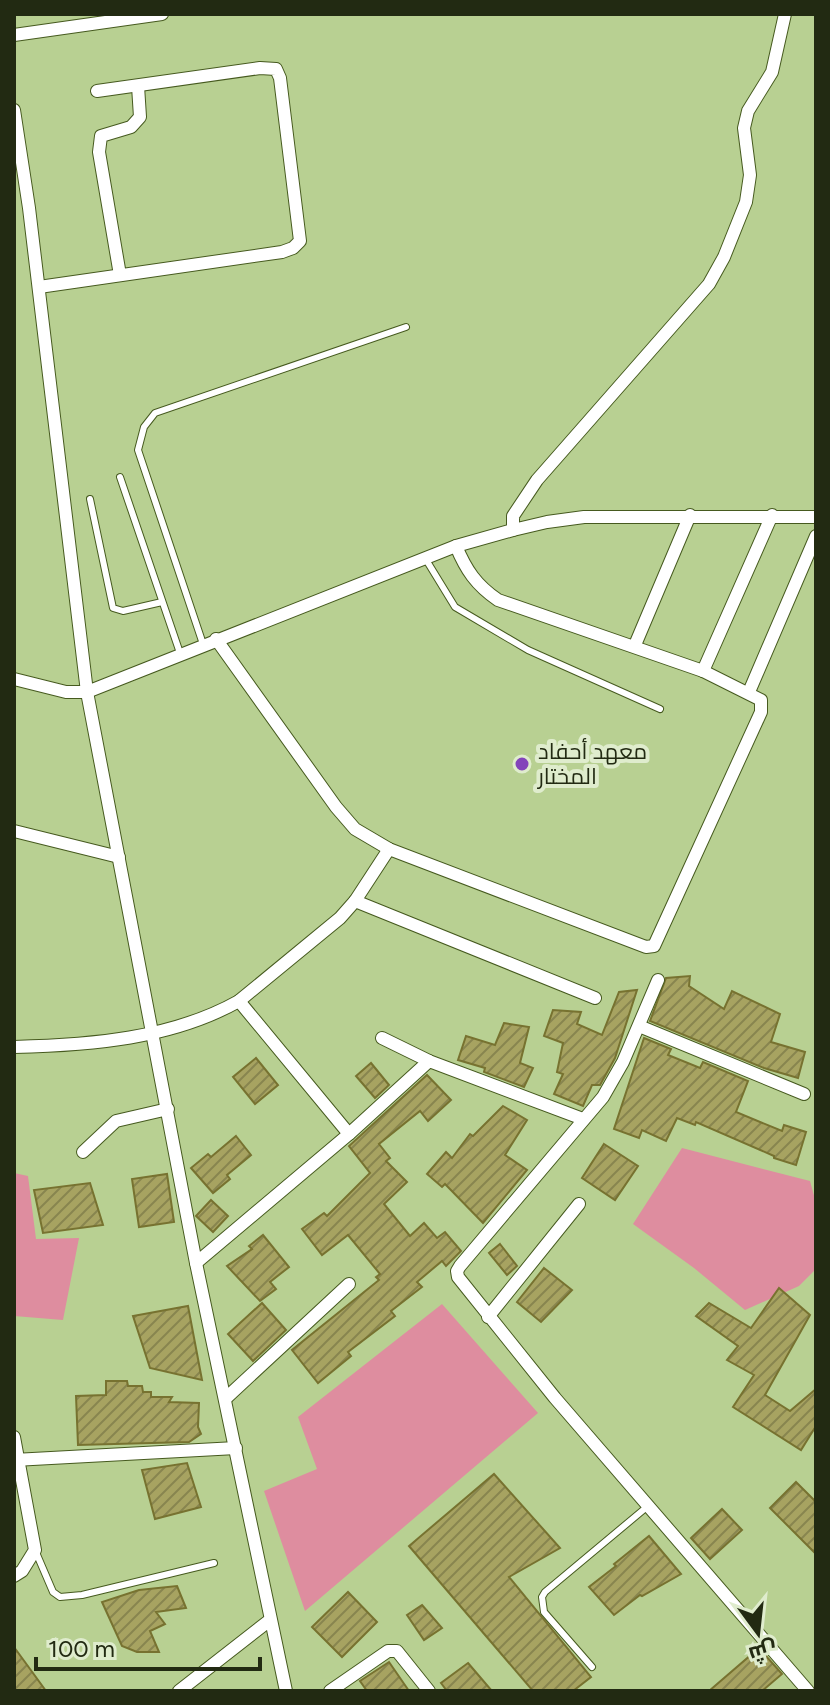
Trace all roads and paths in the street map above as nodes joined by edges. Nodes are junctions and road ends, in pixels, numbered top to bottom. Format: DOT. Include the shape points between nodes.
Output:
graph roads {
  1 [pos="162,14"];
  2 [pos="785,14"];
  3 [pos="14,35"];
  4 [pos="138,86"];
  5 [pos="97,91"];
  6 [pos="14,110"];
  7 [pos="120,275"];
  8 [pos="39,287"];
  9 [pos="406,327"];
  10 [pos="120,477"];
  11 [pos="90,499"];
  12 [pos="690,515"];
  13 [pos="772,515"];
  14 [pos="816,517"];
  15 [pos="513,530"];
  16 [pos="816,536"];
  17 [pos="456,546"];
  18 [pos="425,558"];
  19 [pos="162,602"];
  20 [pos="216,639"];
  21 [pos="203,644"];
  22 [pos="635,645"];
  23 [pos="180,653"];
  24 [pos="703,671"];
  25 [pos="14,679"];
  26 [pos="87,692"];
  27 [pos="749,692"];
  28 [pos="660,709"];
  29 [pos="14,831"];
  30 [pos="389,849"];
  31 [pos="119,857"];
  32 [pos="355,901"];
  33 [pos="658,980"];
  34 [pos="595,998"];
  35 [pos="239,1001"];
  36 [pos="639,1026"];
  37 [pos="153,1033"];
  38 [pos="382,1038"];
  39 [pos="14,1047"];
  40 [pos="429,1061"];
  41 [pos="804,1094"];
  42 [pos="168,1109"];
  43 [pos="583,1119"];
  44 [pos="349,1134"];
  45 [pos="83,1152"];
  46 [pos="579,1204"];
  47 [pos="196,1263"];
  48 [pos="349,1284"];
  49 [pos="488,1317"];
  50 [pos="225,1399"];
  51 [pos="14,1437"];
  52 [pos="236,1448"];
  53 [pos="16,1460"];
  54 [pos="648,1506"];
  55 [pos="35,1550"];
  56 [pos="214,1563"];
  57 [pos="14,1576"];
  58 [pos="270,1620"];
  59 [pos="592,1667"];
  60 [pos="179,1691"];
  61 [pos="286,1691"];
  62 [pos="330,1691"];
  63 [pos="429,1691"];
  64 [pos="808,1691"];
  1 -- 3 [label="street"];
  2 -- 15 [label="street" via="772,72 748,111 744,128 750,187 717,271 537,480 513,516"];
  4 -- 5 [label="street"];
  4 -- 7 [label="street" via="140,117 131,127 101,136 99,152"];
  4 -- 7 [label="street" via="276,69 300,241 282,252"];
  6 -- 8 [label="street"];
  7 -- 8 [label="street"];
  8 -- 26 [label="street"];
  9 -- 21 [label="lane" via="155,413 144,427 138,450"];
  10 -- 19 [label="lane"];
  11 -- 19 [label="lane" via="113,608 123,611"];
  12 -- 13 [label="street"];
  12 -- 15 [label="street" via="584,517"];
  12 -- 22 [label="street"];
  13 -- 14 [label="street"];
  13 -- 24 [label="street"];
  15 -- 17 [label="street"];
  16 -- 27 [label="street"];
  17 -- 18 [label="street"];
  17 -- 22 [label="street" via="467,571 498,600"];
  18 -- 20 [label="street"];
  18 -- 28 [label="lane" via="455,607 528,650"];
  19 -- 23 [label="lane"];
  20 -- 21 [label="street"];
  20 -- 30 [label="street" via="346,820"];
  21 -- 23 [label="street"];
  22 -- 24 [label="street"];
  23 -- 26 [label="street"];
  24 -- 27 [label="street"];
  25 -- 26 [label="street"];
  26 -- 31 [label="street"];
  27 -- 30 [label="street" via="761,700 761,712 650,948"];
  29 -- 31 [label="street"];
  30 -- 32 [label="street"];
  31 -- 37 [label="street"];
  32 -- 34 [label="street"];
  32 -- 35 [label="street"];
  33 -- 36 [label="street"];
  35 -- 37 [label="street"];
  35 -- 44 [label="street"];
  36 -- 41 [label="street"];
  36 -- 43 [label="street" via="610,1086"];
  37 -- 39 [label="street" via="83,1045"];
  37 -- 42 [label="street"];
  38 -- 40 [label="street"];
  40 -- 43 [label="street"];
  40 -- 44 [label="street"];
  42 -- 45 [label="street" via="116,1121"];
  42 -- 47 [label="street"];
  43 -- 49 [label="street" via="457,1271"];
  44 -- 47 [label="street"];
  46 -- 49 [label="street"];
  47 -- 50 [label="street"];
  48 -- 50 [label="street"];
  49 -- 54 [label="street"];
  50 -- 52 [label="street"];
  51 -- 53 [label="street"];
  52 -- 53 [label="street"];
  52 -- 58 [label="street"];
  53 -- 55 [label="street"];
  54 -- 59 [label="lane" via="542,1597 544,1612"];
  54 -- 64 [label="street"];
  55 -- 56 [label="lane" via="60,1597"];
  55 -- 57 [label="street"];
  58 -- 60 [label="street"];
  58 -- 61 [label="street"];
  62 -- 63 [label="street" via="388,1651 397,1651"];
}
